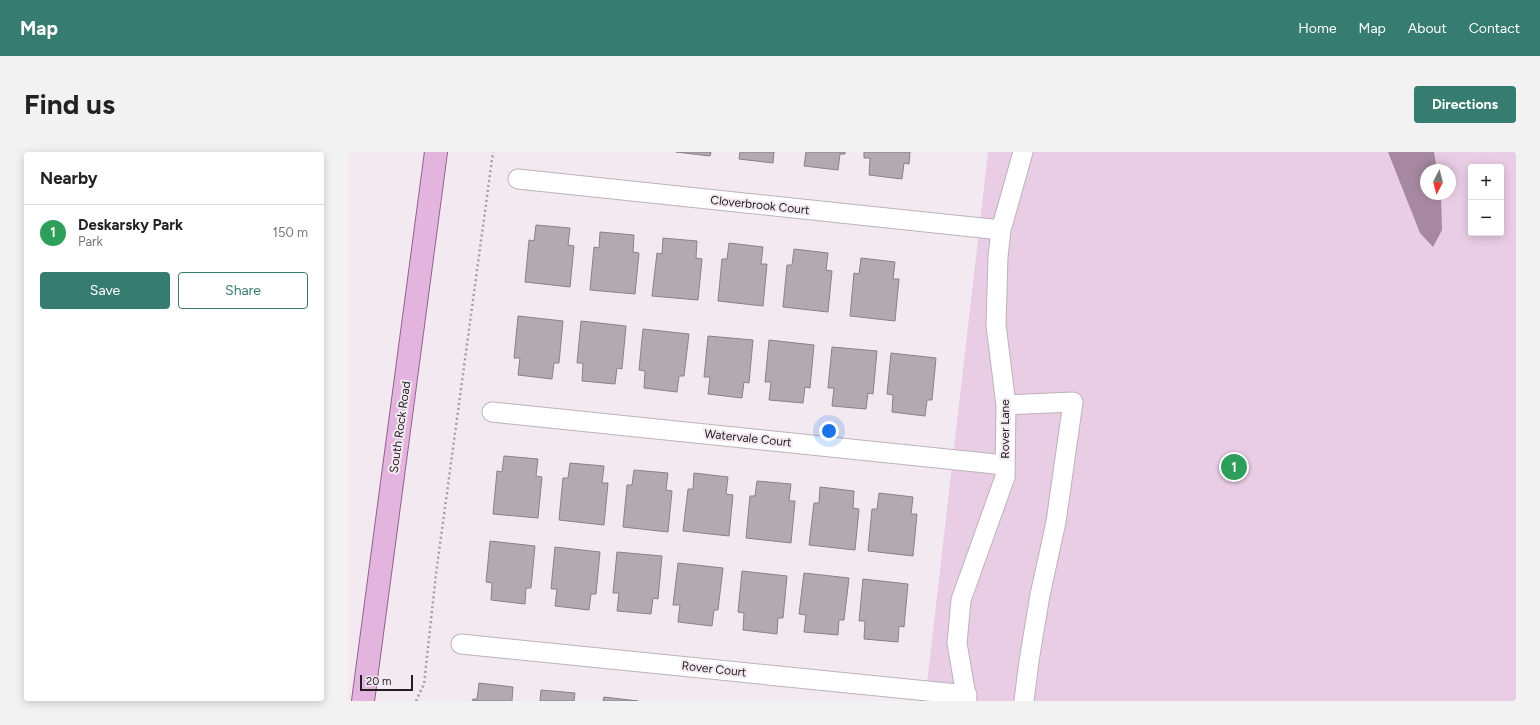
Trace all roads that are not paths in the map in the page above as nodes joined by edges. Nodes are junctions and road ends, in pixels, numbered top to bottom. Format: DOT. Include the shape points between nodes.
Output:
graph roads {
  1 [pos="436,152"];
  2 [pos="1023,152"];
  3 [pos="518,179"];
  4 [pos="1001,230"];
  5 [pos="1006,405"];
  6 [pos="492,412"];
  7 [pos="1005,465"];
  8 [pos="461,644"];
  9 [pos="967,698"];
  10 [pos="363,701"];
  11 [pos="1024,701"];
  1 -- 10 [label="main road, South Rock Road"];
  2 -- 4 [label="street, Rover Lane"];
  3 -- 4 [label="street, Cloverbrook Court"];
  4 -- 5 [label="street, Rover Lane" via="996,325"];
  5 -- 7 [label="street, Rover Lane"];
  5 -- 11 [label="street" via="1073,402 1058,510 1040,595"];
  6 -- 7 [label="street, Watervale Court"];
  7 -- 9 [label="street, Rover Lane" via="1004,477 961,600 957,643"];
  8 -- 9 [label="street, Rover Court"];
}
